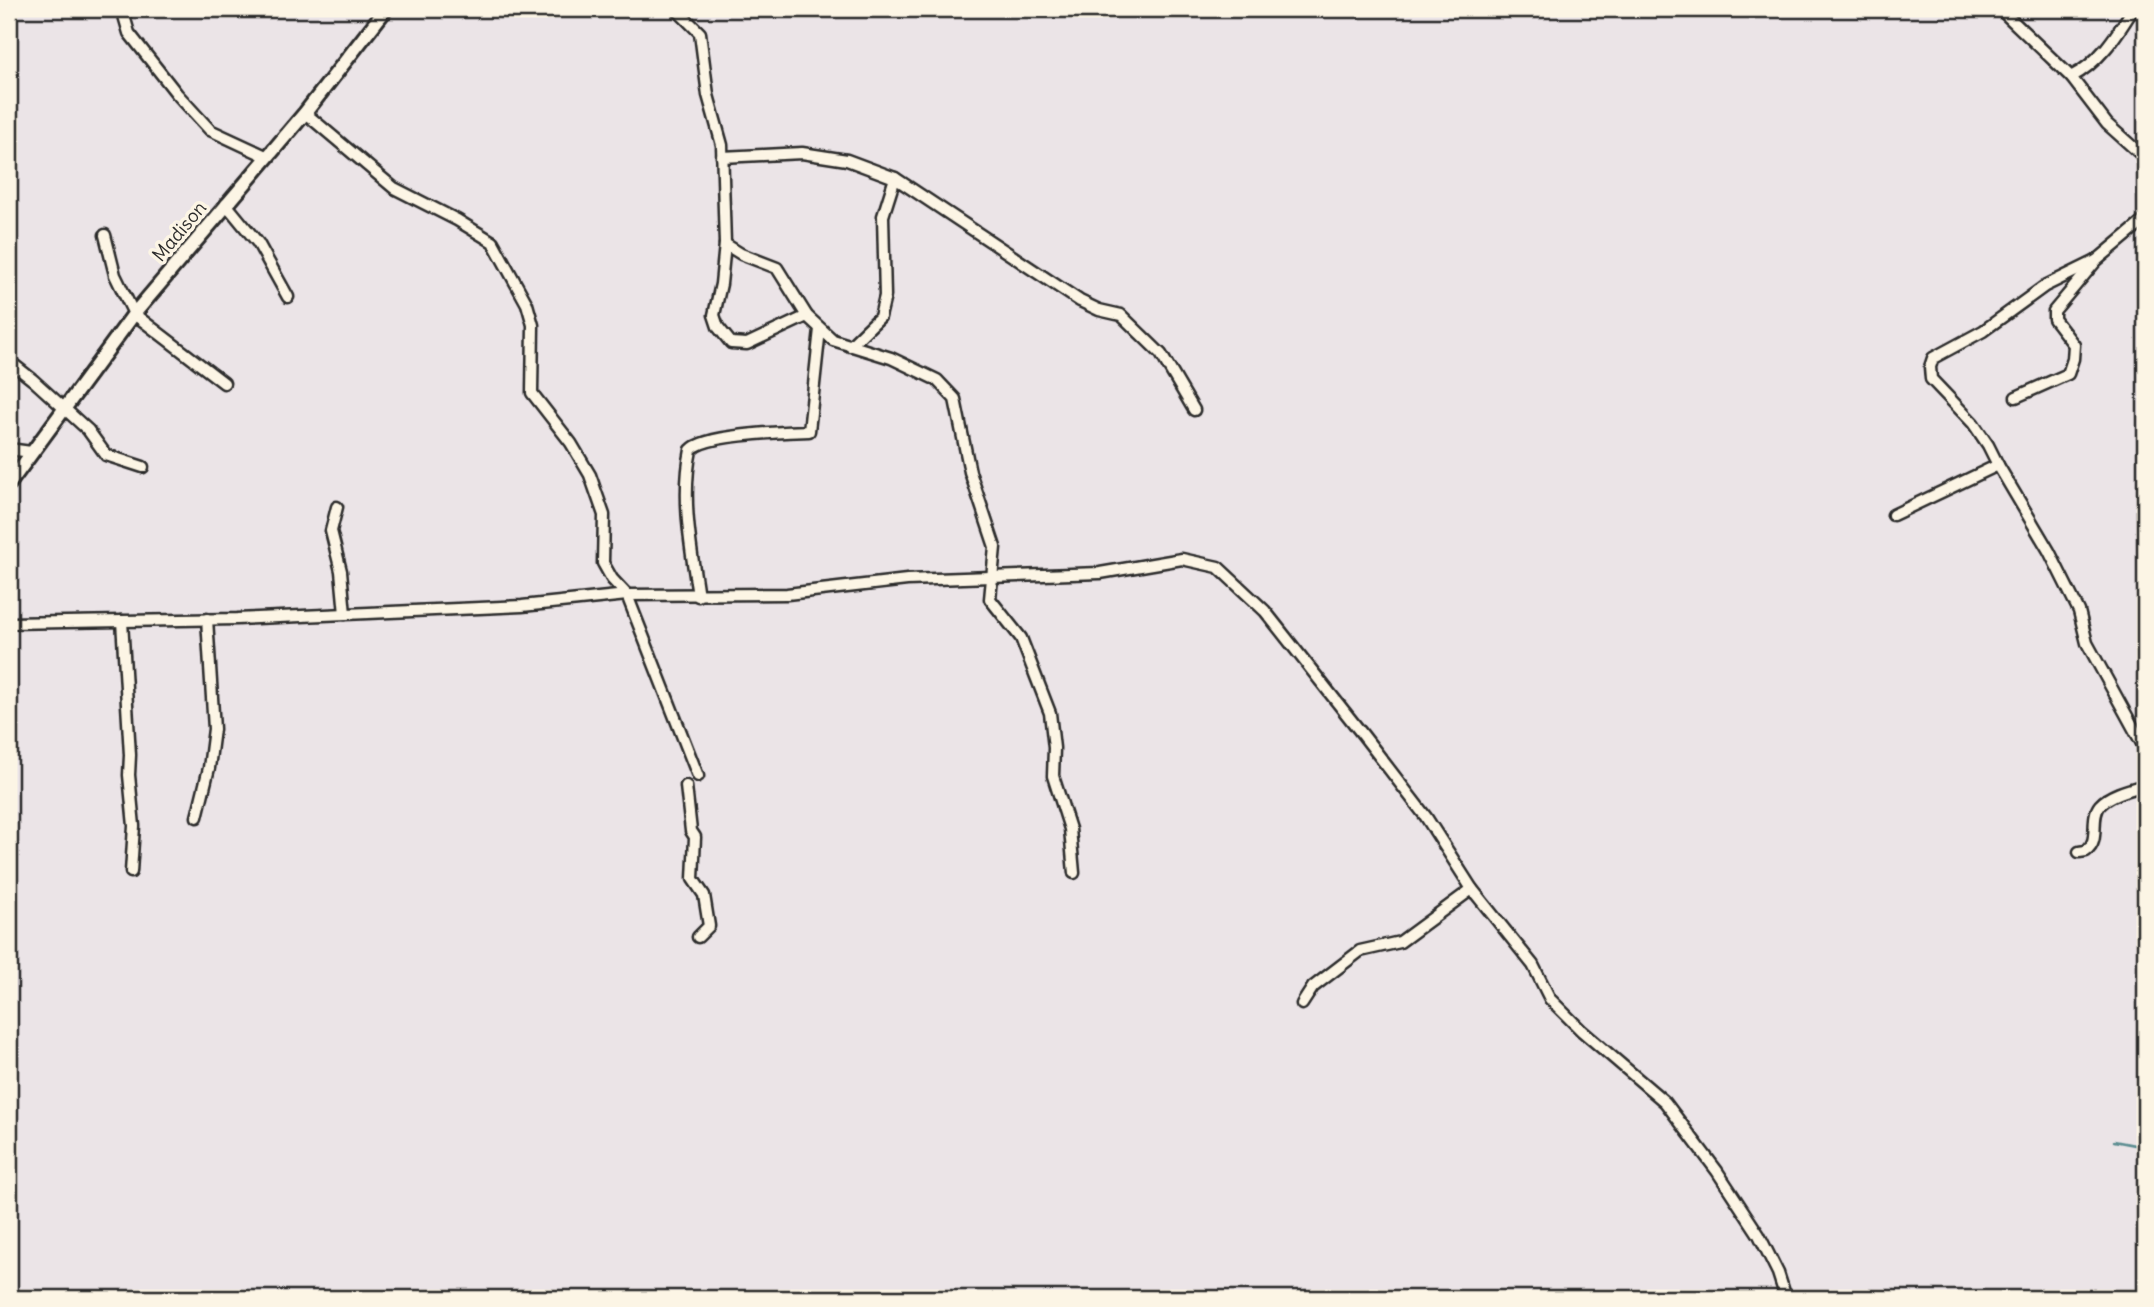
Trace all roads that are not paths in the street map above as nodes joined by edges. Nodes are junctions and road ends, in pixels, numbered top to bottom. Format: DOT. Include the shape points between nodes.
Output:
graph roads {
  1 [pos="121,9"];
  2 [pos="386,9"];
  3 [pos="676,9"];
  4 [pos="2000,9"];
  5 [pos="2133,9"];
  6 [pos="2071,77"];
  7 [pos="305,113"];
  8 [pos="268,157"];
  9 [pos="722,157"];
  10 [pos="2145,158"];
  11 [pos="895,178"];
  12 [pos="226,204"];
  13 [pos="2145,220"];
  14 [pos="105,235"];
  15 [pos="725,244"];
  16 [pos="2096,261"];
  17 [pos="288,298"];
  18 [pos="134,314"];
  19 [pos="807,316"];
  20 [pos="821,329"];
  21 [pos="850,346"];
  22 [pos="9,361"];
  23 [pos="224,383"];
  24 [pos="2016,397"];
  25 [pos="64,410"];
  26 [pos="1194,410"];
  27 [pos="9,449"];
  28 [pos="31,452"];
  29 [pos="1998,465"];
  30 [pos="143,467"];
  31 [pos="9,484"];
  32 [pos="337,508"];
  33 [pos="1893,515"];
  34 [pos="993,576"];
  35 [pos="627,596"];
  36 [pos="698,596"];
  37 [pos="345,614"];
  38 [pos="207,619"];
  39 [pos="122,621"];
  40 [pos="9,623"];
  41 [pos="2145,749"];
  42 [pos="698,776"];
  43 [pos="2145,785"];
  44 [pos="686,786"];
  45 [pos="197,817"];
  46 [pos="2079,852"];
  47 [pos="131,872"];
  48 [pos="1074,873"];
  49 [pos="1472,889"];
  50 [pos="698,937"];
  51 [pos="1302,1004"];
  52 [pos="1786,1298"];
  1 -- 8 [label="street" via="129,33 210,130"];
  2 -- 7 [label="street, Madison"];
  3 -- 9 [label="street" via="700,33"];
  4 -- 6 [label="street"];
  5 -- 6 [label="street" via="2111,45"];
  6 -- 10 [label="street" via="2107,124"];
  7 -- 8 [label="street, Madison"];
  7 -- 35 [label="street" via="394,188 492,242 527,304 533,325 531,393 590,475 604,515 603,563"];
  8 -- 12 [label="street, Madison"];
  9 -- 11 [label="street" via="802,153 847,160"];
  9 -- 15 [label="street"];
  11 -- 21 [label="street" via="883,216 886,296 880,317"];
  11 -- 26 [label="street" via="1080,301 1121,314 1161,354"];
  12 -- 17 [label="street" via="258,243"];
  12 -- 18 [label="street, Madison"];
  13 -- 16 [label="street"];
  14 -- 18 [label="street" via="115,275"];
  15 -- 19 [label="street" via="777,268"];
  15 -- 19 [label="street" via="714,315 731,343 747,344"];
  16 -- 24 [label="street" via="2054,311 2054,319 2074,345 2068,374"];
  16 -- 29 [label="street" via="2045,286 1983,331 1933,358 1931,379 1973,423"];
  18 -- 23 [label="street"];
  18 -- 25 [label="street, Madison"];
  19 -- 20 [label="street"];
  20 -- 21 [label="street"];
  20 -- 36 [label="street" via="809,431 731,438 701,443 691,450 687,526"];
  21 -- 34 [label="street" via="891,358 937,380 956,399 970,472 995,547"];
  22 -- 25 [label="street"];
  25 -- 28 [label="street, Madison"];
  25 -- 30 [label="street" via="88,430 106,455"];
  27 -- 28 [label="street"];
  28 -- 31 [label="street, Madison"];
  29 -- 33 [label="street"];
  29 -- 41 [label="street" via="2049,551 2079,611 2087,643"];
  32 -- 37 [label="street" via="331,531"];
  34 -- 36 [label="street" via="907,580 787,594"];
  34 -- 48 [label="street" via="990,599 1021,638 1049,713 1053,776 1070,829"];
  34 -- 49 [label="street" via="1100,573 1182,559 1218,567 1265,611 1426,817"];
  35 -- 36 [label="street"];
  35 -- 37 [label="street"];
  35 -- 42 [label="street"];
  37 -- 38 [label="street"];
  38 -- 39 [label="street"];
  38 -- 45 [label="street" via="214,729"];
  39 -- 40 [label="street"];
  39 -- 47 [label="street" via="134,826"];
  43 -- 46 [label="street" via="2113,796 2097,808 2092,845"];
  44 -- 50 [label="street" via="695,837 693,879 704,895 709,916 709,926"];
  49 -- 51 [label="street" via="1400,942 1360,951 1314,987"];
  49 -- 52 [label="street" via="1533,965 1550,999 1665,1102 1759,1235"];
}
